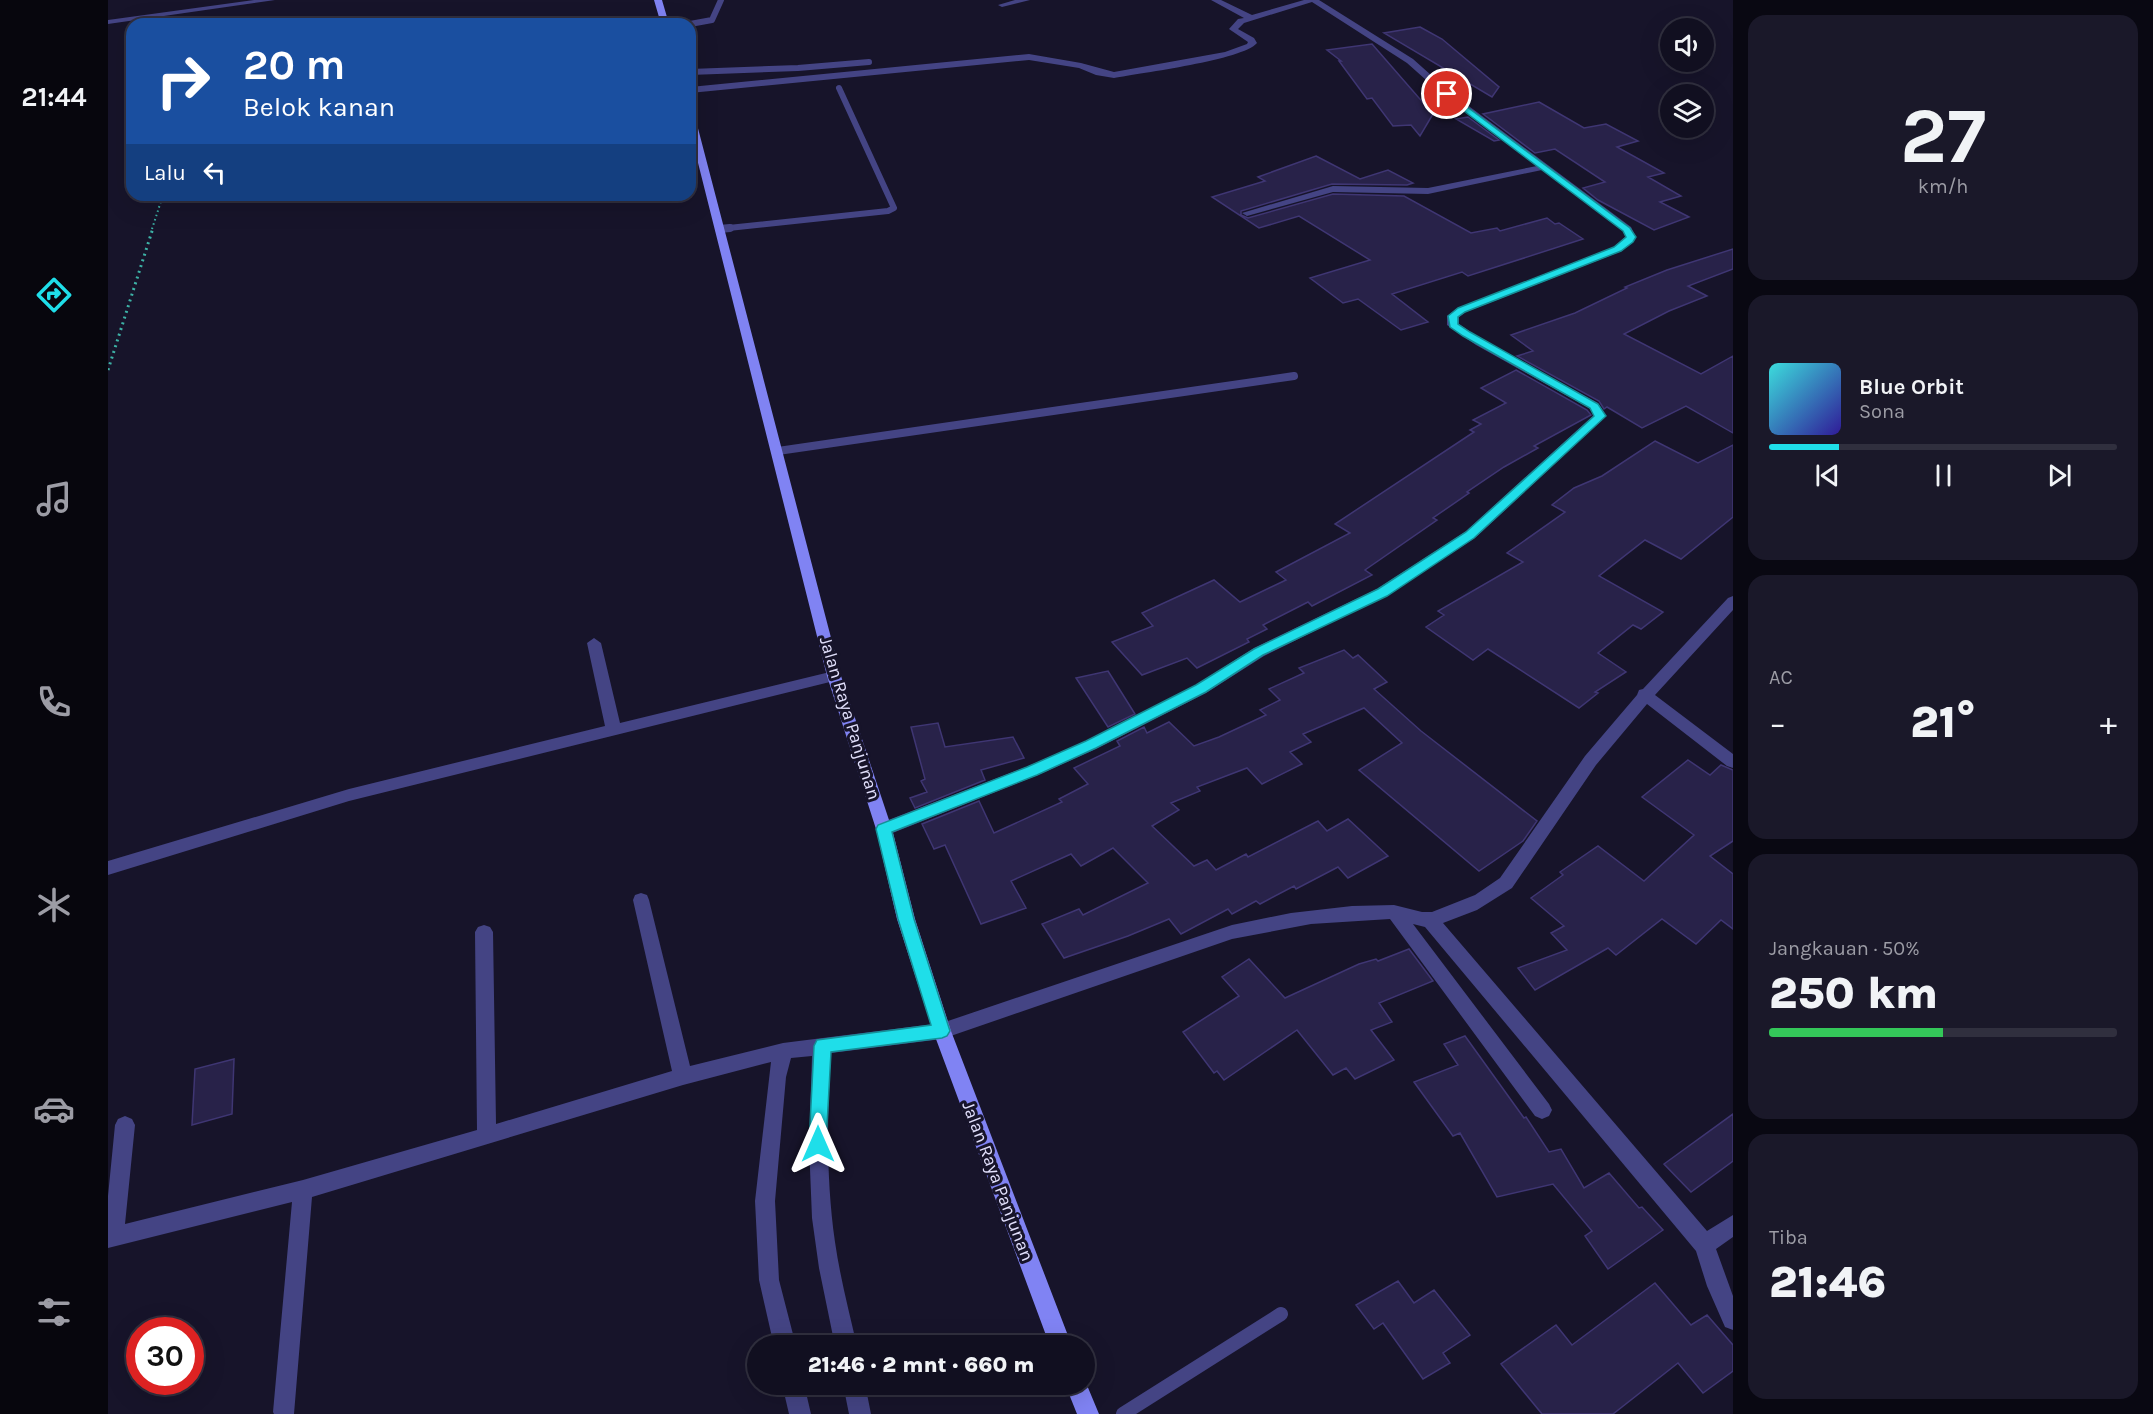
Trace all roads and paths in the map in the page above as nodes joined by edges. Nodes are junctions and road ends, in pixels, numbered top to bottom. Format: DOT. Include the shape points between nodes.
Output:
graph roads {
  1 [pos="271,0"];
  2 [pos="658,0"];
  3 [pos="721,0"];
  4 [pos="1026,0"];
  5 [pos="1215,0"];
  6 [pos="1313,0"];
  7 [pos="1002,5"];
  8 [pos="1249,17"];
  9 [pos="138,18"];
  10 [pos="663,18"];
  11 [pos="126,20"];
  12 [pos="108,22"];
  13 [pos="696,23"];
  14 [pos="869,62"];
  15 [pos="696,72"];
  16 [pos="839,88"];
  17 [pos="696,89"];
  18 [pos="696,137"];
  19 [pos="1544,167"];
  20 [pos="161,201"];
  21 [pos="1247,213"];
  22 [pos="719,229"];
  23 [pos="108,370"];
  24 [pos="1294,376"];
  25 [pos="778,451"];
  26 [pos="1733,601"];
  27 [pos="594,643"];
  28 [pos="834,676"];
  29 [pos="1644,694"];
  30 [pos="614,731"];
  31 [pos="1733,762"];
  32 [pos="884,829"];
  33 [pos="108,868"];
  34 [pos="641,900"];
  35 [pos="1394,912"];
  36 [pos="1430,920"];
  37 [pos="484,932"];
  38 [pos="942,1031"];
  39 [pos="818,1046"];
  40 [pos="787,1051"];
  41 [pos="683,1076"];
  42 [pos="1542,1110"];
  43 [pos="125,1125"];
  44 [pos="487,1136"];
  45 [pos="303,1190"];
  46 [pos="1733,1225"];
  47 [pos="111,1238"];
  48 [pos="1705,1245"];
  49 [pos="1281,1314"];
  50 [pos="1733,1319"];
  51 [pos="782,1335"];
  52 [pos="844,1335"];
  53 [pos="1057,1335"];
  54 [pos="796,1395"];
  55 [pos="856,1395"];
  56 [pos="1080,1395"];
  57 [pos="284,1412"];
  58 [pos="800,1414"];
  59 [pos="860,1414"];
  60 [pos="1088,1414"];
  61 [pos="1123,1414"];
  1 -- 9 [label="street"];
  2 -- 10 [label="main road"];
  3 -- 13 [label="lane" via="713,20"];
  4 -- 7 [label="street"];
  5 -- 8 [label="street"];
  6 -- 8 [label="street"];
  6 -- 19 [label="street" via="1410,61"];
  8 -- 17 [label="street" via="1233,29 1251,40 1250,46 1227,54 1114,75 1029,57"];
  11 -- 12 [label="street"];
  14 -- 15 [label="lane"];
  16 -- 22 [label="lane" via="894,208 888,212"];
  18 -- 22 [label="main road, Jalan Raya Panjunan"];
  19 -- 21 [label="street" via="1428,192 1333,189"];
  19 -- 32 [label="street" via="1627,230 1630,240 1585,263 1462,310 1453,316 1454,325 1594,406 1600,416 1470,535 1382,592 1259,652 1201,688 1091,745"];
  20 -- 23 [label="path"];
  22 -- 25 [label="main road, Jalan Raya Panjunan"];
  24 -- 25 [label="lane"];
  25 -- 28 [label="main road, Jalan Raya Panjunan"];
  26 -- 29 [label="street"];
  27 -- 30 [label="street"];
  28 -- 30 [label="street"];
  28 -- 32 [label="main road, Jalan Raya Panjunan"];
  29 -- 31 [label="street"];
  29 -- 36 [label="street" via="1601,746 1506,883 1495,892"];
  30 -- 33 [label="street" via="349,795"];
  32 -- 38 [label="main road, Jalan Raya Panjunan" via="906,919"];
  34 -- 41 [label="street"];
  35 -- 36 [label="street"];
  35 -- 38 [label="street" via="1303,917 1232,932"];
  35 -- 42 [label="street"];
  36 -- 48 [label="street"];
  37 -- 44 [label="street"];
  38 -- 39 [label="street"];
  38 -- 53 [label="main road, Jalan Raya Panjunan"];
  39 -- 40 [label="street"];
  39 -- 52 [label="street" via="819,1181 825,1242"];
  40 -- 41 [label="street"];
  40 -- 51 [label="street" via="777,1077 765,1201 769,1280"];
  41 -- 44 [label="street"];
  43 -- 47 [label="street"];
  44 -- 45 [label="street"];
  45 -- 47 [label="street"];
  45 -- 57 [label="street"];
  46 -- 48 [label="street"];
  48 -- 50 [label="street" via="1717,1286"];
  49 -- 61 [label="lane"];
  54 -- 58 [label="street"];
  55 -- 59 [label="street"];
  56 -- 60 [label="main road"];
}
